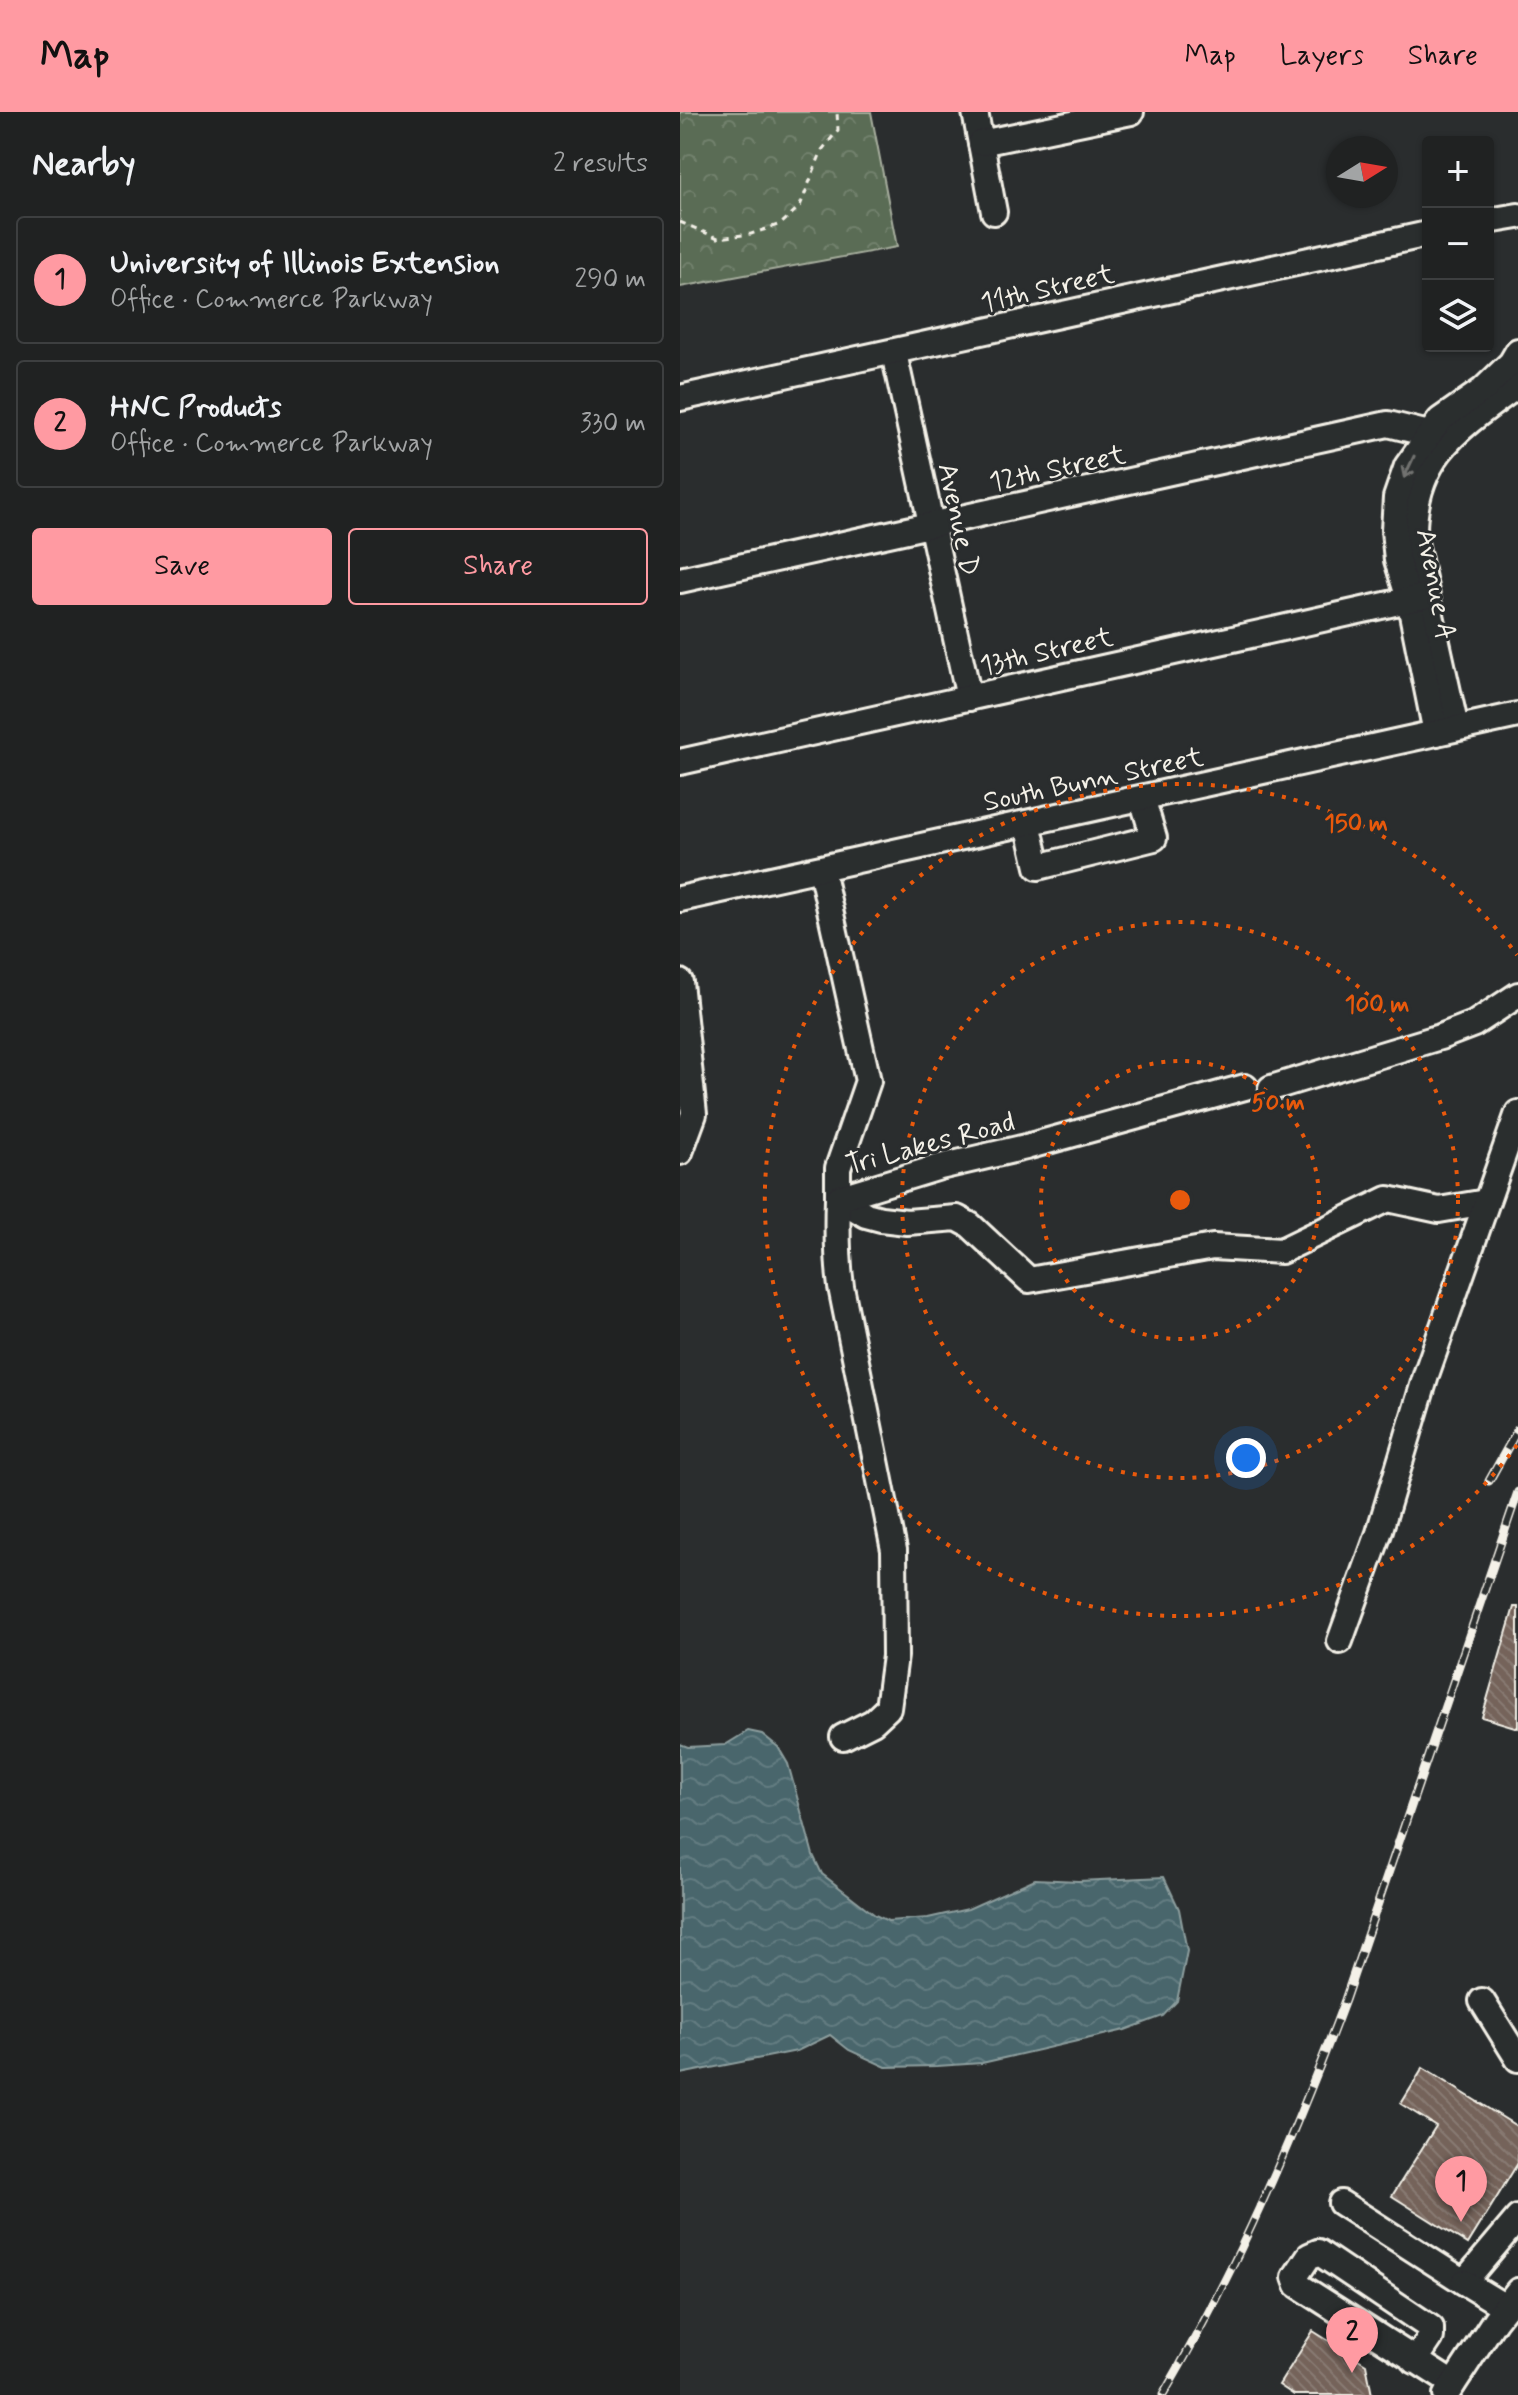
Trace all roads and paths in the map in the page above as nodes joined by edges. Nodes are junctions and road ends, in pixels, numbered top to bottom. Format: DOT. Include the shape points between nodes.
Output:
graph roads {
  1 [pos="837,112"];
  2 [pos="975,112"];
  3 [pos="1131,112"];
  4 [pos="981,143"];
  5 [pos="994,212"];
  6 [pos="1518,216"];
  7 [pos="1494,220"];
  8 [pos="680,222"];
  9 [pos="1422,235"];
  10 [pos="1518,351"];
  11 [pos="894,353"];
  12 [pos="1518,385"];
  13 [pos="680,398"];
  14 [pos="1436,439"];
  15 [pos="930,525"];
  16 [pos="680,580"];
  17 [pos="1417,598"];
  18 [pos="969,698"];
  19 [pos="1518,715"];
  20 [pos="1446,730"];
  21 [pos="680,762"];
  22 [pos="1142,798"];
  23 [pos="1028,823"];
  24 [pos="821,869"];
  25 [pos="680,899"];
  26 [pos="680,982"];
  27 [pos="1518,995"];
  28 [pos="1245,1087"];
  29 [pos="1271,1088"];
  30 [pos="1518,1113"];
  31 [pos="680,1152"];
  32 [pos="838,1198"];
  33 [pos="1486,1202"];
  34 [pos="1340,1641"];
  35 [pos="843,1737"];
  36 [pos="1482,2001"];
  37 [pos="1518,2059"];
  38 [pos="1341,2203"];
  39 [pos="1518,2218"];
  40 [pos="1464,2282"];
  41 [pos="1511,2299"];
  42 [pos="1415,2361"];
  43 [pos="1449,2390"];
  1 -- 8 [label="path" via="838,130 822,150 800,206 781,224 718,238"];
  2 -- 4 [label="street"];
  3 -- 4 [label="street"];
  4 -- 5 [label="street"];
  6 -- 7 [label="street"];
  9 -- 11 [label="street, 11th Street"];
  10 -- 14 [label="street, Avenue A" via="1483,390 1440,420"];
  11 -- 13 [label="street, 11th Street"];
  11 -- 15 [label="street, Avenue D"];
  12 -- 14 [label="street, Avenue A"];
  14 -- 15 [label="street, 12th Street" via="1388,424"];
  14 -- 17 [label="street, Avenue A" via="1415,507"];
  15 -- 16 [label="street, 12th Street"];
  15 -- 18 [label="street, Avenue D"];
  17 -- 18 [label="street, 13th Street"];
  17 -- 20 [label="street, Avenue A"];
  18 -- 21 [label="street, 13th Street"];
  19 -- 20 [label="street, South Bunn Street"];
  20 -- 22 [label="street, South Bunn Street"];
  22 -- 23 [label="street, South Bunn Street"];
  22 -- 23 [label="street" via="1154,838 1038,867"];
  23 -- 24 [label="street, South Bunn Street"];
  24 -- 25 [label="street, South Bunn Street"];
  24 -- 32 [label="street" via="868,1081 838,1168"];
  26 -- 31 [label="street" via="694,1114"];
  27 -- 29 [label="street" via="1474,1024 1440,1037"];
  28 -- 32 [label="street, Tri Lakes Road"];
  30 -- 33 [label="street"];
  32 -- 33 [label="street" via="881,1219 957,1218 1029,1280 1213,1247 1281,1251 1388,1199 1439,1210"];
  32 -- 35 [label="street, Tri Lakes Road" via="841,1287 894,1550 895,1656 888,1708"];
  33 -- 34 [label="street"];
  36 -- 37 [label="street"];
  38 -- 40 [label="street"];
  39 -- 40 [label="street"];
  40 -- 41 [label="street"];
  41 -- 43 [label="street"];
  42 -- 42 [label="street" via="1298,2285 1295,2277 1309,2256 1318,2252 1431,2328"];
  42 -- 43 [label="street"];
}
